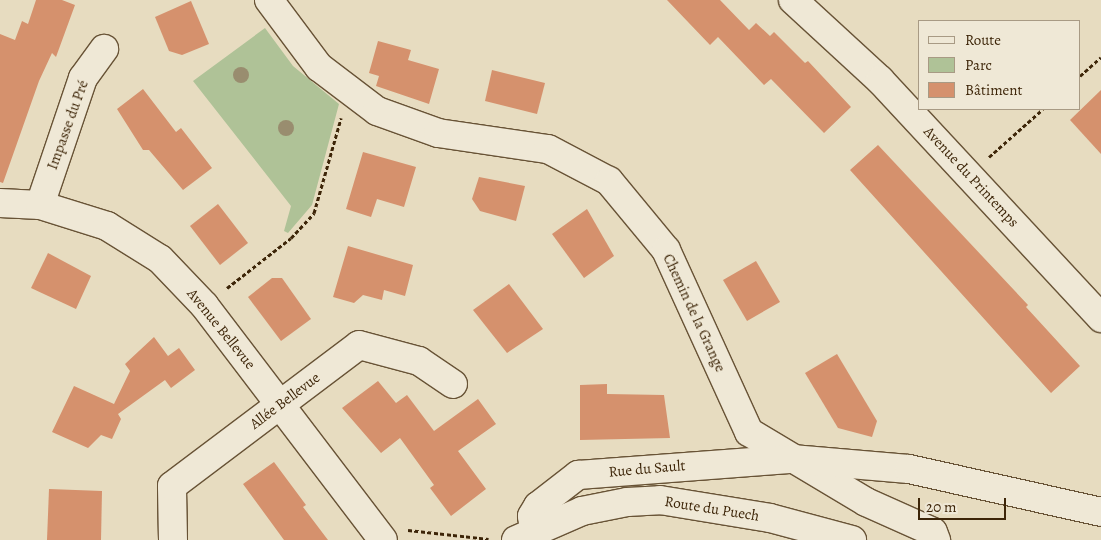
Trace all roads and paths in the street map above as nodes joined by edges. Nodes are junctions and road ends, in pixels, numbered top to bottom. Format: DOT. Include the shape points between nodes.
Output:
graph roads {
  1 [pos="269,0"];
  2 [pos="793,0"];
  3 [pos="104,50"];
  4 [pos="1101,57"];
  5 [pos="1081,75"];
  6 [pos="350,90"];
  7 [pos="1042,110"];
  8 [pos="984,162"];
  9 [pos="0,203"];
  10 [pos="40,205"];
  11 [pos="204,305"];
  12 [pos="1101,318"];
  13 [pos="453,384"];
  14 [pos="280,404"];
  15 [pos="792,459"];
  16 [pos="1101,512"];
  17 [pos="366,517"];
  18 [pos="525,535"];
  19 [pos="173,540"];
  20 [pos="383,540"];
  21 [pos="492,540"];
  22 [pos="852,540"];
  23 [pos="936,540"];
  1 -- 6 [label="street, Chemin de la Grange" via="319,67"];
  2 -- 12 [label="street, Avenue du Printemps" via="880,80"];
  3 -- 10 [label="street, Impasse du Pré" via="83,78"];
  4 -- 5 [label="path"];
  6 -- 11 [label="path" via="314,213 291,238"];
  6 -- 15 [label="street, Chemin de la Grange" via="377,111 438,133 548,148 609,181 666,250 749,432"];
  7 -- 8 [label="path"];
  9 -- 10 [label="street, Avenue Bellevue"];
  10 -- 11 [label="street, Avenue Bellevue" via="107,226 160,259"];
  11 -- 14 [label="street, Avenue Bellevue"];
  13 -- 14 [label="street, Allée Bellevue" via="419,361 359,345"];
  14 -- 17 [label="street, Avenue Bellevue"];
  14 -- 19 [label="street, Allée Bellevue" via="172,486"];
  15 -- 16 [label="street, Rue du Sault" via="909,469"];
  15 -- 18 [label="street, Rue du Sault" via="578,475 538,506"];
  15 -- 23 [label="street, Chemin de la Grange" via="866,502 933,532"];
  17 -- 20 [label="street, Avenue Bellevue"];
  17 -- 21 [label="path" via="406,530 465,534"];
  18 -- 22 [label="street, Route du Puech" via="582,511 627,502 660,500 770,518"];
}
